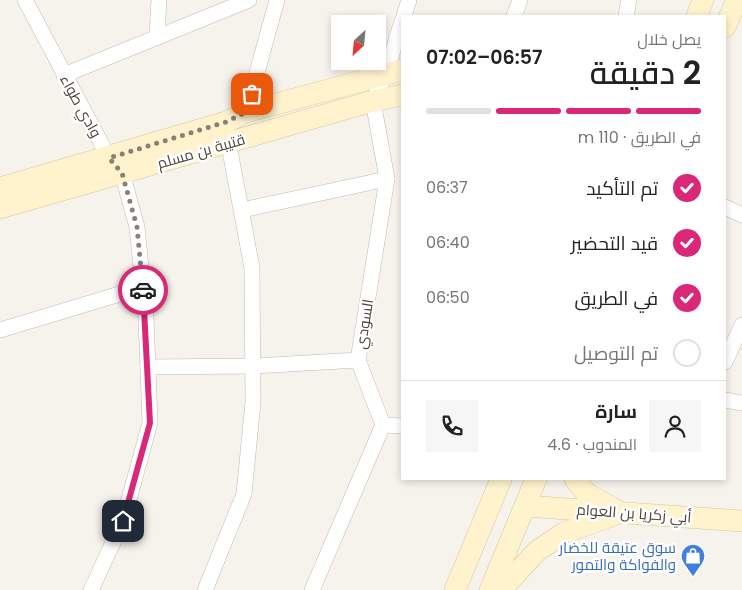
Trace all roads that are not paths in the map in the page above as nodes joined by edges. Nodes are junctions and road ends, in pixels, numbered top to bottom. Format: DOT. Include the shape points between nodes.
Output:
graph roads {
  1 [pos="25,0"];
  2 [pos="159,0"];
  3 [pos="249,0"];
  4 [pos="277,0"];
  5 [pos="409,0"];
  6 [pos="520,0"];
  7 [pos="628,0"];
  8 [pos="703,0"];
  9 [pos="737,5"];
  10 [pos="404,15"];
  11 [pos="514,15"];
  12 [pos="626,15"];
  13 [pos="697,15"];
  14 [pos="726,25"];
  15 [pos="401,27"];
  16 [pos="157,35"];
  17 [pos="394,72"];
  18 [pos="64,75"];
  19 [pos="401,95"];
  20 [pos="373,101"];
  21 [pos="246,112"];
  22 [pos="226,122"];
  23 [pos="228,144"];
  24 [pos="116,165"];
  25 [pos="387,180"];
  26 [pos="0,188"];
  27 [pos="726,207"];
  28 [pos="0,208"];
  29 [pos="242,210"];
  30 [pos="742,215"];
  31 [pos="143,287"];
  32 [pos="742,325"];
  33 [pos="0,330"];
  34 [pos="358,360"];
  35 [pos="726,360"];
  36 [pos="253,366"];
  37 [pos="148,367"];
  38 [pos="726,400"];
  39 [pos="742,403"];
  40 [pos="382,425"];
  41 [pos="401,426"];
  42 [pos="501,480"];
  43 [pos="536,480"];
  44 [pos="576,480"];
  45 [pos="525,506"];
  46 [pos="621,513"];
  47 [pos="742,520"];
  48 [pos="91,590"];
  49 [pos="205,590"];
  50 [pos="312,590"];
  51 [pos="454,590"];
  52 [pos="490,590"];
  53 [pos="501,590"];
  1 -- 18 [label="street, وادي طواء"];
  2 -- 16 [label="street"];
  3 -- 16 [label="street"];
  4 -- 21 [label="street"];
  5 -- 10 [label="street"];
  6 -- 11 [label="street"];
  7 -- 12 [label="street"];
  8 -- 13 [label="street"];
  9 -- 14 [label="street"];
  15 -- 17 [label="street"];
  16 -- 18 [label="street"];
  17 -- 20 [label="street"];
  17 -- 21 [label="street, قتيبة بن مسلم"];
  18 -- 24 [label="street, وادي طواء"];
  19 -- 20 [label="street, قتيبة بن مسلم"];
  20 -- 23 [label="street, قتيبة بن مسلم"];
  20 -- 25 [label="street, السودي"];
  21 -- 22 [label="street, قتيبة بن مسلم"];
  22 -- 23 [label="street"];
  22 -- 24 [label="street, قتيبة بن مسلم"];
  23 -- 24 [label="street, قتيبة بن مسلم"];
  23 -- 29 [label="street"];
  24 -- 26 [label="street, قتيبة بن مسلم"];
  24 -- 28 [label="street, قتيبة بن مسلم"];
  24 -- 31 [label="street, وادي طواء" via="137,227"];
  25 -- 29 [label="street"];
  25 -- 34 [label="street, السودي"];
  27 -- 30 [label="street"];
  29 -- 36 [label="street" via="252,268"];
  31 -- 33 [label="street"];
  31 -- 37 [label="street, وادي طواء"];
  32 -- 35 [label="street"];
  34 -- 36 [label="street"];
  34 -- 40 [label="street, السودي"];
  36 -- 37 [label="street"];
  36 -- 49 [label="street" via="253,402 244,494"];
  37 -- 48 [label="street, وادي طواء" via="150,423 123,521"];
  38 -- 39 [label="street"];
  40 -- 41 [label="street"];
  40 -- 50 [label="street"];
  42 -- 51 [label="street"];
  43 -- 45 [label="street"];
  44 -- 46 [label="street" via="586,493"];
  45 -- 46 [label="street, أبي زكريا بن العوام"];
  45 -- 52 [label="street"];
  46 -- 47 [label="street, أبي زكريا بن العوام"];
  46 -- 53 [label="street" via="564,533 537,551"];
}
